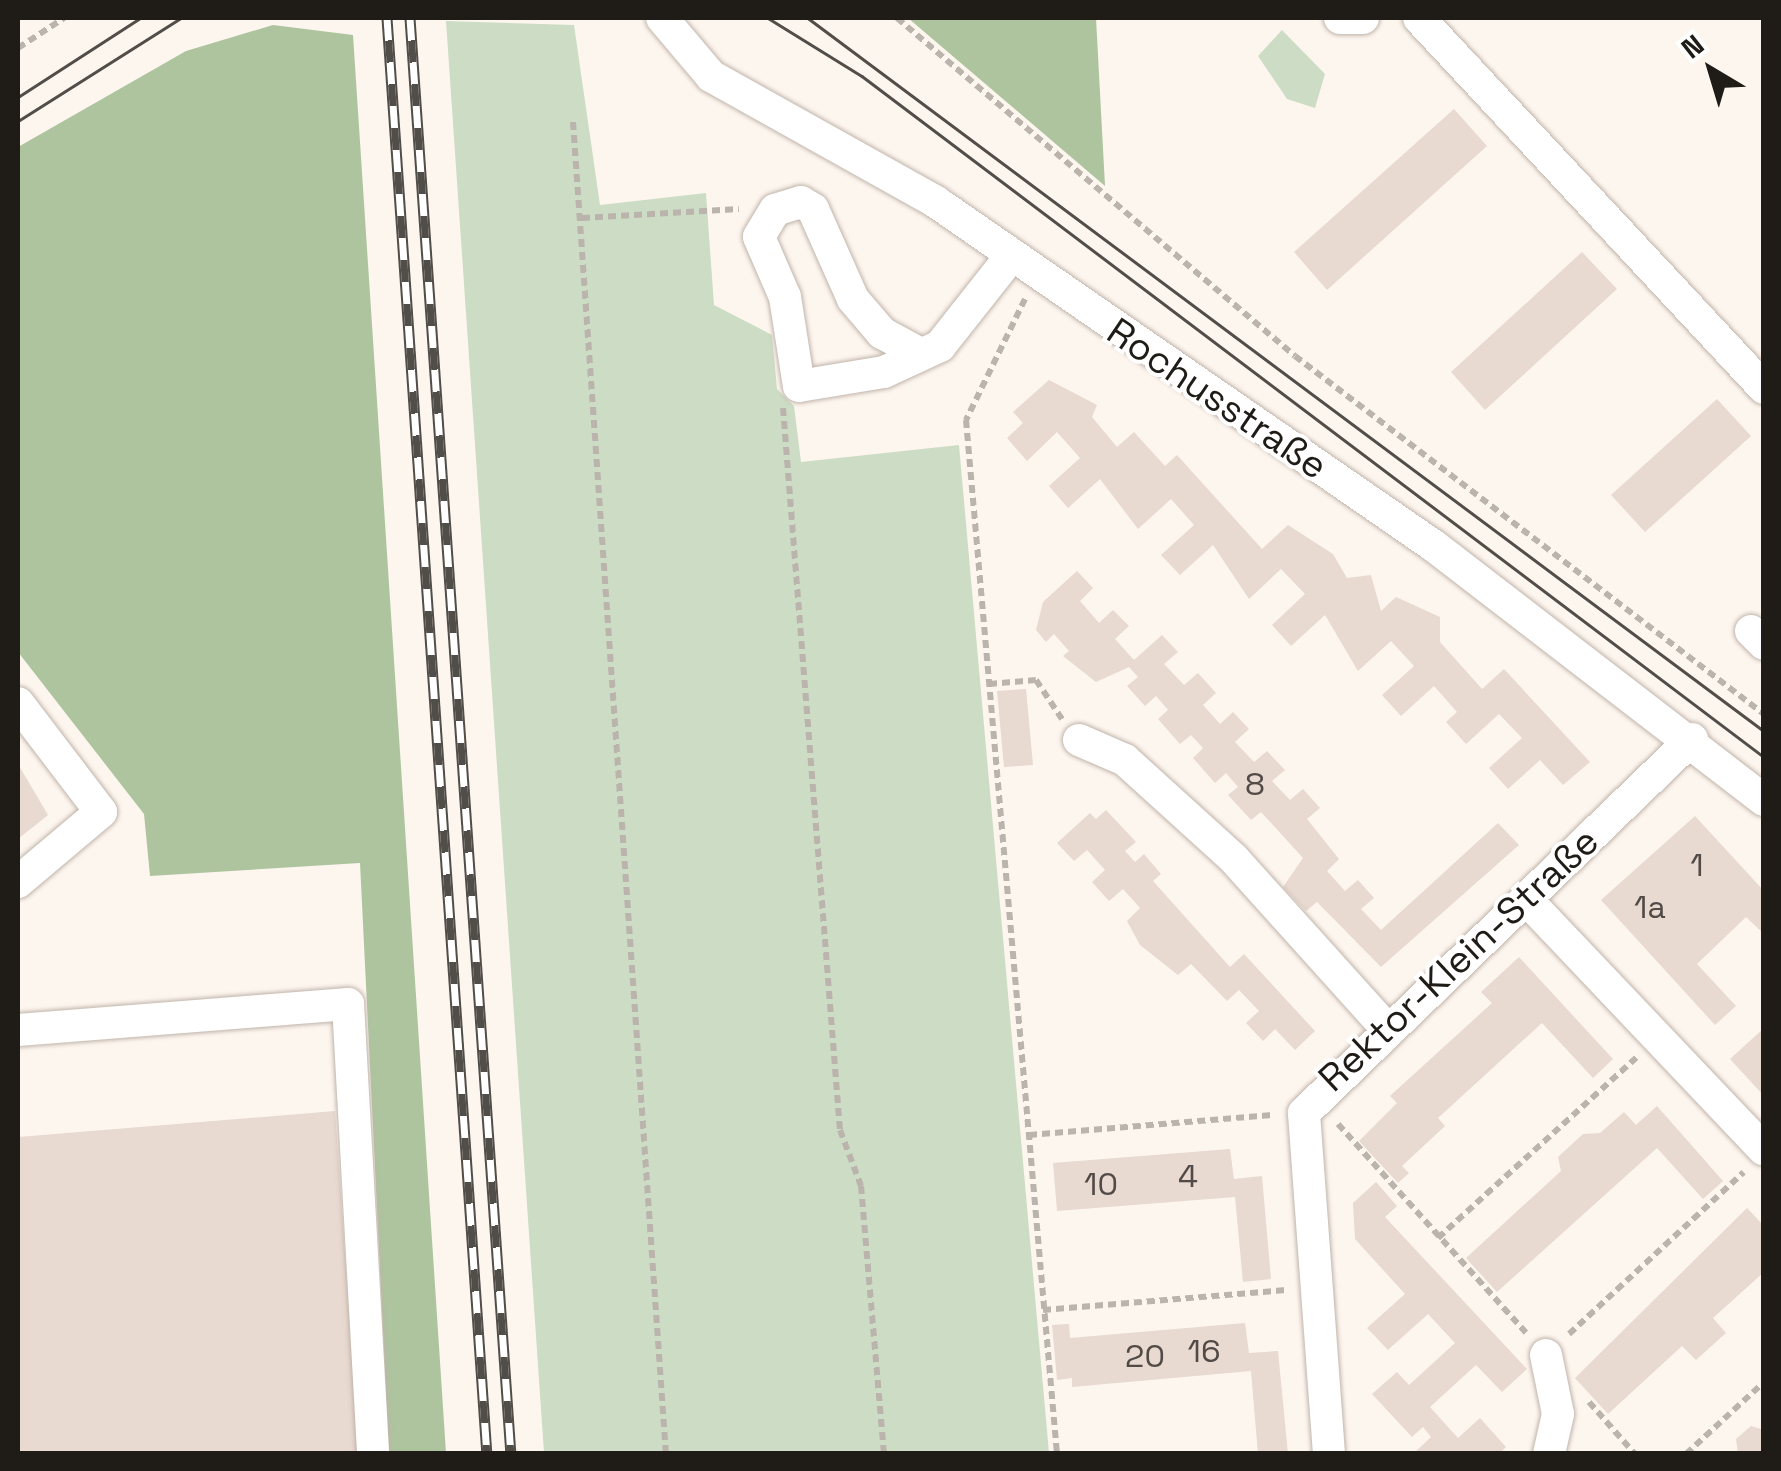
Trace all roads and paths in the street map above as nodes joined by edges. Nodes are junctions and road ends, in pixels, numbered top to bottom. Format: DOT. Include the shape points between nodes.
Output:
graph roads {
  1 [pos="64,18"];
  2 [pos="662,18"];
  3 [pos="898,18"];
  4 [pos="1340,18"];
  5 [pos="1362,18"];
  6 [pos="1420,18"];
  7 [pos="18,48"];
  8 [pos="573,122"];
  9 [pos="582,218"];
  10 [pos="766,220"];
  11 [pos="1011,256"];
  12 [pos="1042,278"];
  13 [pos="919,353"];
  14 [pos="1764,388"];
  15 [pos="787,399"];
  16 [pos="989,684"];
  17 [pos="18,703"];
  18 [pos="1764,714"];
  19 [pos="1692,739"];
  20 [pos="1079,740"];
  21 [pos="1764,800"];
  22 [pos="18,882"];
  23 [pos="1527,900"];
  24 [pos="1386,1028"];
  25 [pos="18,1030"];
  26 [pos="1658,1038"];
  27 [pos="1308,1104"];
  28 [pos="1029,1134"];
  29 [pos="1756,1159"];
  30 [pos="1438,1238"];
  31 [pos="1317,1287"];
  32 [pos="1044,1310"];
  33 [pos="1546,1355"];
  34 [pos="1764,1382"];
  35 [pos="1584,1397"];
  36 [pos="372,1454"];
  37 [pos="666,1454"];
  38 [pos="884,1454"];
  39 [pos="1057,1454"];
  40 [pos="1329,1454"];
  41 [pos="1549,1454"];
  42 [pos="1635,1454"];
  43 [pos="1686,1454"];
  1 -- 7 [label="path"];
  2 -- 11 [label="street, Rochusstraße" via="711,76 864,157"];
  3 -- 18 [label="path" via="1295,356"];
  4 -- 5 [label="street"];
  6 -- 14 [label="street"];
  8 -- 9 [label="path"];
  9 -- 10 [label="path" via="732,206"];
  9 -- 37 [label="path"];
  10 -- 13 [label="street" via="791,204 814,209 853,300 882,333"];
  10 -- 13 [label="street" via="758,237 785,297 799,386 884,372"];
  11 -- 12 [label="street, Rochusstraße"];
  11 -- 13 [label="street" via="966,324"];
  12 -- 16 [label="path" via="968,403"];
  12 -- 19 [label="street, Rochusstraße" via="1434,546"];
  15 -- 38 [label="path" via="779,415 840,1130 861,1186"];
  16 -- 20 [label="path" via="1036,680"];
  16 -- 28 [label="path"];
  17 -- 22 [label="street" via="101,812"];
  19 -- 21 [label="street, Rochusstraße"];
  19 -- 23 [label="street, Rektor-Klein-Straße"];
  20 -- 24 [label="street" via="1125,760 1234,859"];
  23 -- 24 [label="street, Rektor-Klein-Straße"];
  23 -- 26 [label="street"];
  24 -- 27 [label="street, Rektor-Klein-Straße"];
  25 -- 36 [label="street" via="348,1004"];
  26 -- 29 [label="street"];
  26 -- 30 [label="path"];
  27 -- 28 [label="path"];
  27 -- 30 [label="path"];
  27 -- 31 [label="street, Rektor-Klein-Straße"];
  28 -- 32 [label="path"];
  29 -- 33 [label="path"];
  30 -- 33 [label="path"];
  31 -- 32 [label="path"];
  31 -- 40 [label="street, Rektor-Klein-Straße"];
  32 -- 39 [label="path"];
  33 -- 41 [label="street" via="1558,1414"];
  34 -- 43 [label="path"];
  35 -- 42 [label="path"];
}
